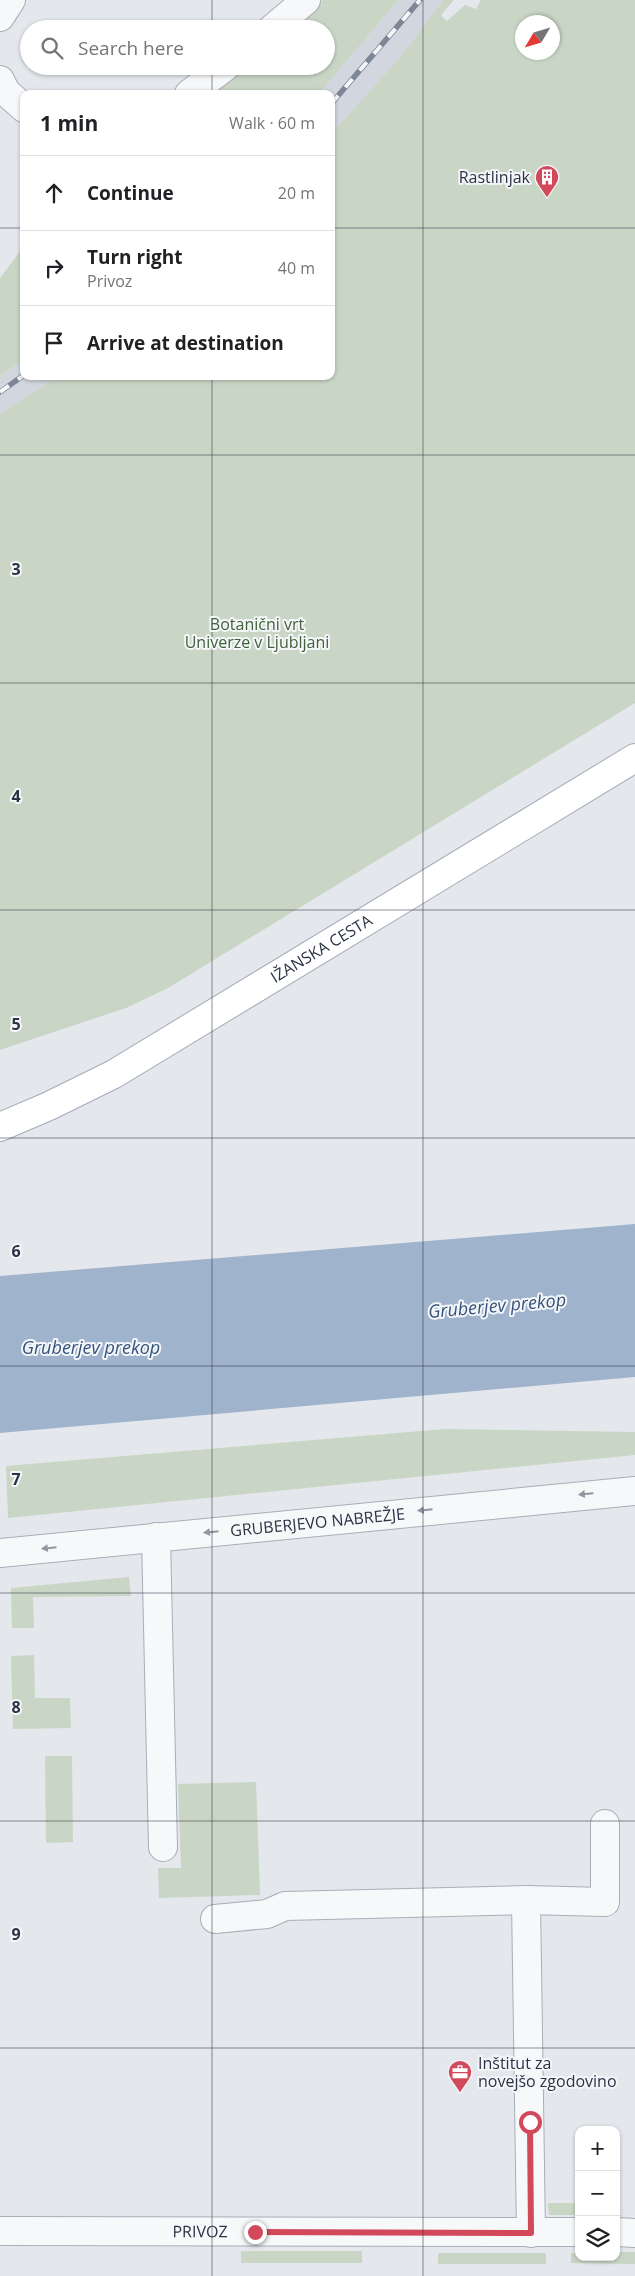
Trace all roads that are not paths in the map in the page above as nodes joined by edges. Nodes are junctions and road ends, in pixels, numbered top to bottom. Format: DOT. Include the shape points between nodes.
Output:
graph roads {
  1 [pos="11,0"];
  2 [pos="306,0"];
  3 [pos="0,17"];
  4 [pos="283,20"];
  5 [pos="214,75"];
  6 [pos="0,80"];
  7 [pos="194,90"];
  8 [pos="20,104"];
  9 [pos="635,758"];
  10 [pos="0,1127"];
  11 [pos="635,1491"];
  12 [pos="156,1537"];
  13 [pos="0,1553"];
  14 [pos="605,1824"];
  15 [pos="163,1847"];
  16 [pos="526,1900"];
  17 [pos="215,1919"];
  18 [pos="0,2230"];
  19 [pos="575,2232"];
  20 [pos="620,2232"];
  21 [pos="635,2232"];
  22 [pos="531,2233"];
  1 -- 3 [label="street"];
  2 -- 4 [label="street"];
  5 -- 7 [label="street"];
  6 -- 8 [label="street" via="6,92"];
  9 -- 10 [label="main road, IŽANSKA CESTA" via="114,1074"];
  11 -- 12 [label="street, GRUBERJEVO NABREŽJE, one-way"];
  12 -- 13 [label="street, GRUBERJEVO NABREŽJE, one-way"];
  12 -- 15 [label="street"];
  14 -- 16 [label="street" via="605,1902"];
  16 -- 17 [label="street" via="285,1906 267,1914"];
  16 -- 22 [label="street"];
  18 -- 22 [label="street, PRIVOZ"];
  19 -- 22 [label="street, PRIVOZ"];
  20 -- 21 [label="street"];
}
